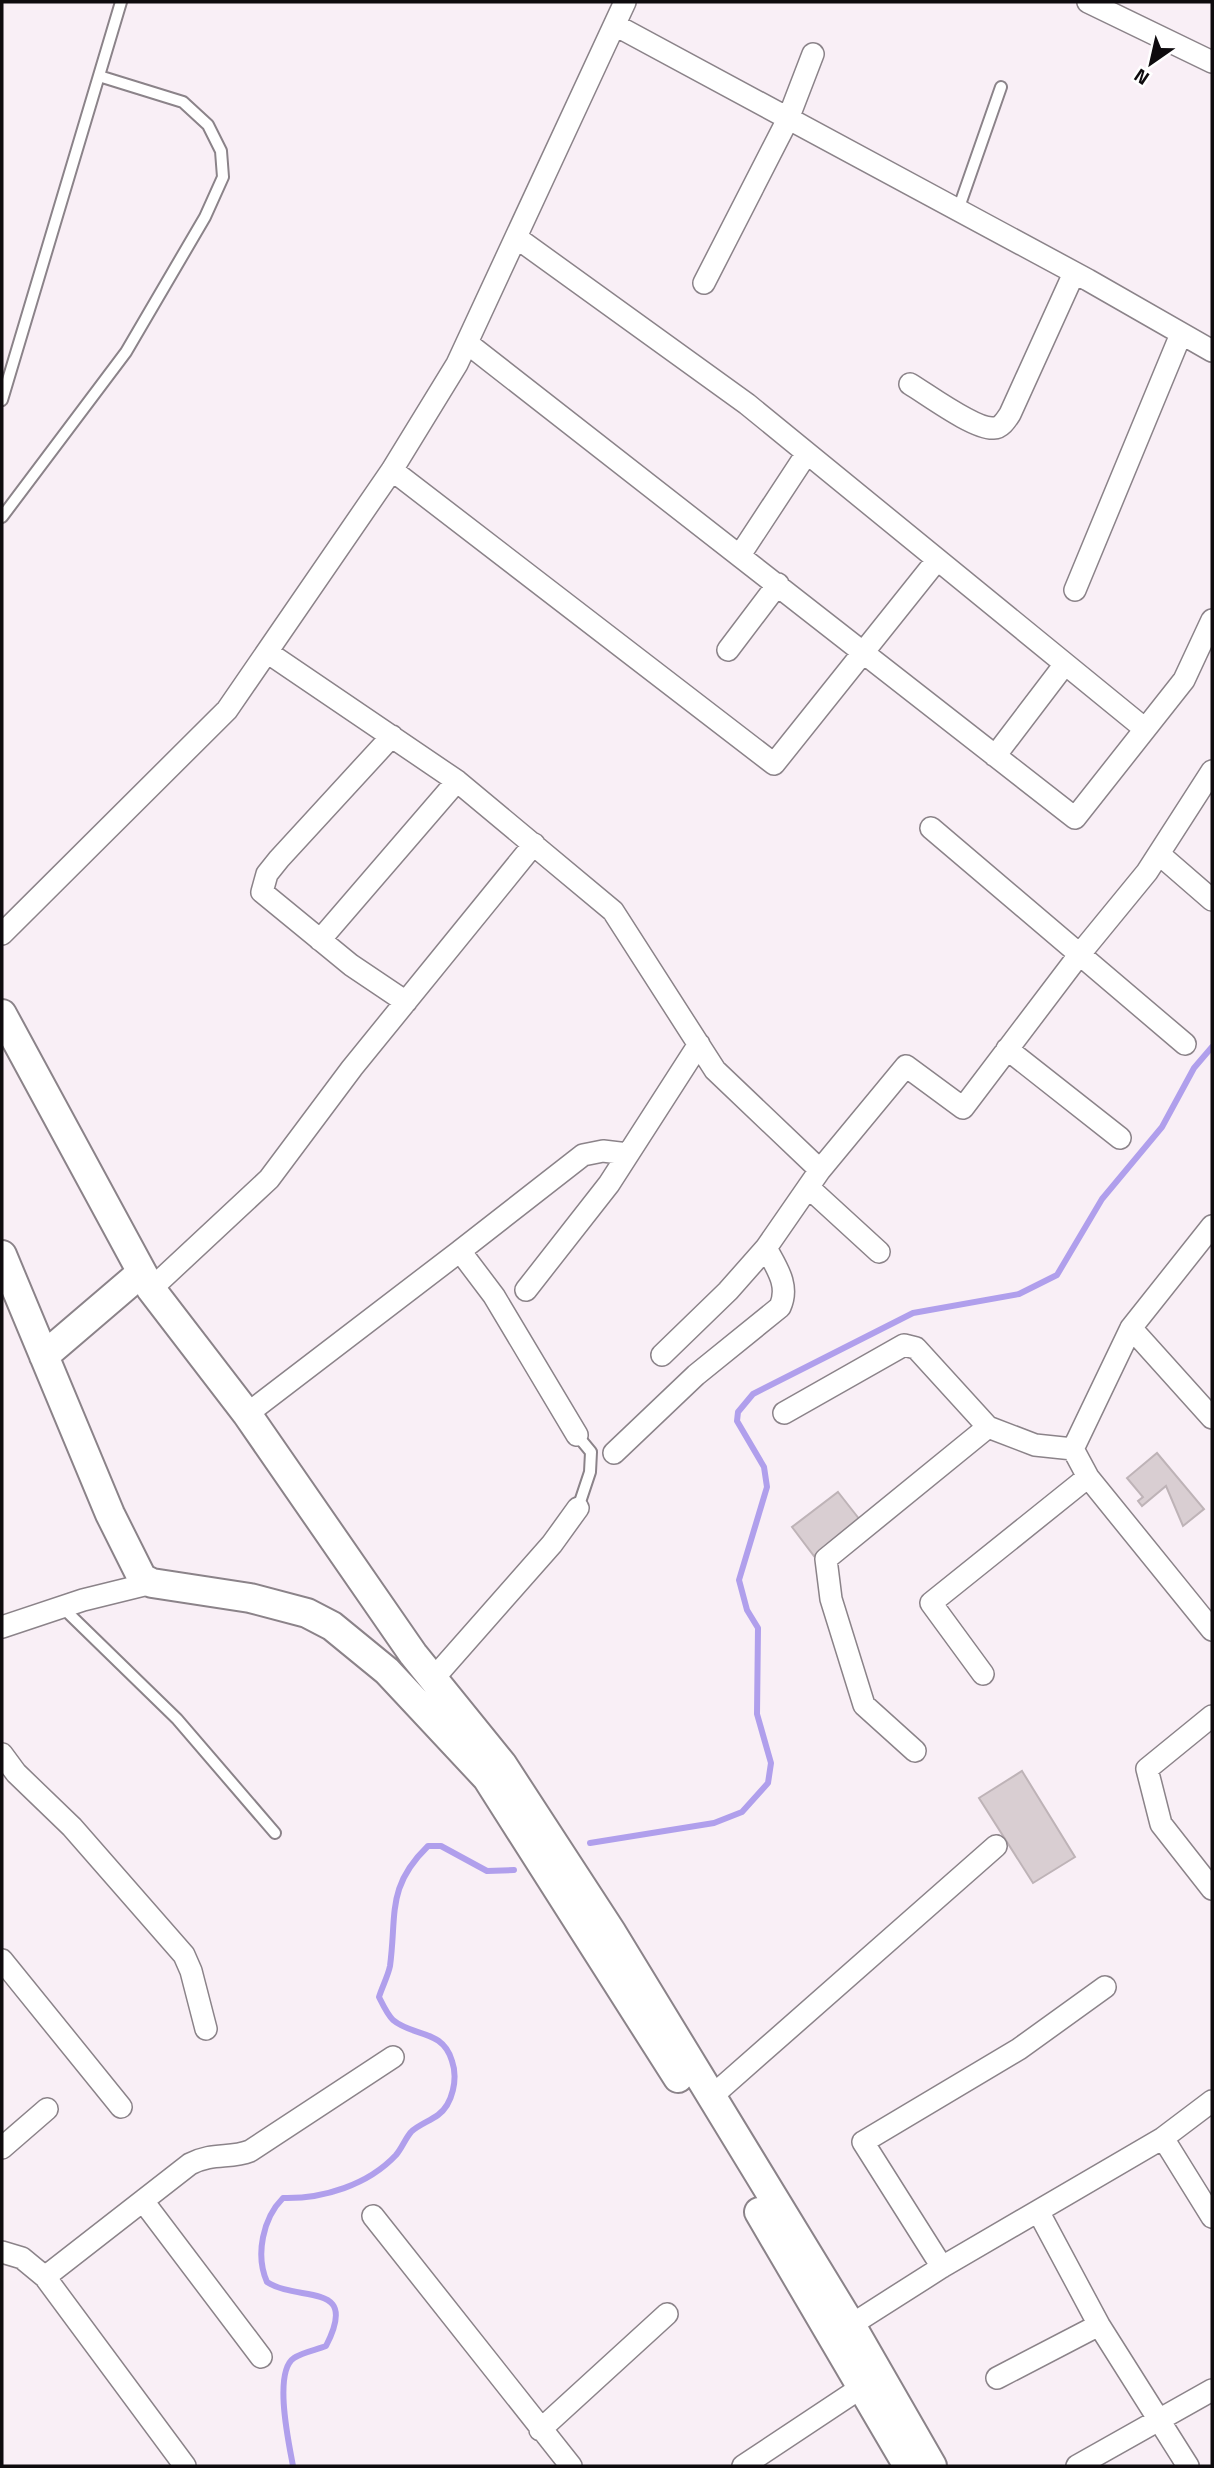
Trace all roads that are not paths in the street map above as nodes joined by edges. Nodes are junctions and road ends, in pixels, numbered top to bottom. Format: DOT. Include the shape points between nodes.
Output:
graph roads {
  1 [pos="121,2"];
  2 [pos="625,2"];
  3 [pos="1088,2"];
  4 [pos="615,25"];
  5 [pos="813,54"];
  6 [pos="1212,62"];
  7 [pos="99,76"];
  8 [pos="1001,87"];
  9 [pos="788,119"];
  10 [pos="958,210"];
  11 [pos="517,237"];
  12 [pos="1074,273"];
  13 [pos="704,283"];
  14 [pos="1181,334"];
  15 [pos="467,343"];
  16 [pos="1212,351"];
  17 [pos="909,384"];
  18 [pos="2,400"];
  19 [pos="807,453"];
  20 [pos="392,470"];
  21 [pos="2,517"];
  22 [pos="740,555"];
  23 [pos="937,560"];
  24 [pos="778,584"];
  25 [pos="1075,590"];
  26 [pos="1212,620"];
  27 [pos="728,650"];
  28 [pos="267,652"];
  29 [pos="861,652"];
  30 [pos="1065,664"];
  31 [pos="1145,729"];
  32 [pos="392,736"];
  33 [pos="995,756"];
  34 [pos="457,781"];
  35 [pos="1210,782"];
  36 [pos="930,828"];
  37 [pos="534,844"];
  38 [pos="1159,854"];
  39 [pos="1212,900"];
  40 [pos="2,934"];
  41 [pos="320,940"];
  42 [pos="1079,955"];
  43 [pos="406,1002"];
  44 [pos="2,1014"];
  45 [pos="699,1044"];
  46 [pos="1185,1044"];
  47 [pos="1007,1049"];
  48 [pos="1120,1138"];
  49 [pos="628,1154"];
  50 [pos="814,1178"];
  51 [pos="1212,1226"];
  52 [pos="766,1248"];
  53 [pos="460,1251"];
  54 [pos="879,1252"];
  55 [pos="2,1255"];
  56 [pos="146,1281"];
  57 [pos="526,1290"];
  58 [pos="1131,1328"];
  59 [pos="662,1355"];
  60 [pos="44,1356"];
  61 [pos="784,1413"];
  62 [pos="247,1414"];
  63 [pos="1212,1418"];
  64 [pos="988,1427"];
  65 [pos="577,1435"];
  66 [pos="1073,1449"];
  67 [pos="614,1453"];
  68 [pos="1088,1477"];
  69 [pos="578,1508"];
  70 [pos="152,1583"];
  71 [pos="62,1607"];
  72 [pos="2,1627"];
  73 [pos="1212,1630"];
  74 [pos="983,1674"];
  75 [pos="433,1679"];
  76 [pos="1212,1716"];
  77 [pos="915,1751"];
  78 [pos="2,1754"];
  79 [pos="275,1833"];
  80 [pos="996,1846"];
  81 [pos="1212,1889"];
  82 [pos="2,1960"];
  83 [pos="1105,1987"];
  84 [pos="206,2029"];
  85 [pos="393,2057"];
  86 [pos="711,2096"];
  87 [pos="1212,2101"];
  88 [pos="121,2107"];
  89 [pos="47,2109"];
  90 [pos="1163,2138"];
  91 [pos="2,2148"];
  92 [pos="143,2201"];
  93 [pos="1038,2211"];
  94 [pos="373,2216"];
  95 [pos="1212,2217"];
  96 [pos="2,2252"];
  97 [pos="942,2267"];
  98 [pos="45,2277"];
  99 [pos="667,2314"];
  100 [pos="851,2325"];
  101 [pos="1099,2325"];
  102 [pos="261,2357"];
  103 [pos="997,2378"];
  104 [pos="862,2387"];
  105 [pos="1212,2390"];
  106 [pos="1159,2419"];
  107 [pos="540,2430"];
  108 [pos="185,2466"];
  109 [pos="571,2466"];
  110 [pos="743,2466"];
  111 [pos="908,2466"];
  112 [pos="932,2466"];
  113 [pos="1077,2466"];
  114 [pos="1188,2466"];
  1 -- 7 [label="lane"];
  2 -- 4 [label="street"];
  3 -- 6 [label="street"];
  4 -- 9 [label="street"];
  4 -- 11 [label="street"];
  5 -- 9 [label="street"];
  7 -- 18 [label="lane"];
  7 -- 21 [label="lane" via="183,102 208,125 221,151 223,177 205,217 126,352"];
  8 -- 10 [label="lane"];
  9 -- 10 [label="street"];
  9 -- 13 [label="street"];
  10 -- 12 [label="street"];
  11 -- 15 [label="street"];
  11 -- 19 [label="street"];
  12 -- 14 [label="street"];
  12 -- 17 [label="street" via="1002,425 979,425"];
  14 -- 16 [label="street"];
  14 -- 25 [label="street"];
  15 -- 20 [label="street"];
  15 -- 22 [label="street"];
  19 -- 22 [label="street"];
  19 -- 23 [label="street"];
  20 -- 28 [label="street"];
  20 -- 29 [label="street" via="774,764"];
  22 -- 24 [label="street"];
  23 -- 29 [label="street"];
  23 -- 30 [label="street"];
  24 -- 27 [label="street"];
  24 -- 29 [label="street"];
  26 -- 31 [label="street" via="1184,680"];
  28 -- 32 [label="street"];
  28 -- 40 [label="street" via="227,710"];
  29 -- 33 [label="street"];
  30 -- 31 [label="street"];
  30 -- 33 [label="street"];
  31 -- 33 [label="street" via="1075,818"];
  32 -- 34 [label="street"];
  32 -- 41 [label="street" via="267,874 262,892"];
  34 -- 37 [label="street"];
  34 -- 41 [label="street"];
  35 -- 38 [label="street"];
  36 -- 42 [label="street"];
  37 -- 43 [label="street"];
  37 -- 45 [label="street" via="613,911"];
  38 -- 39 [label="street"];
  38 -- 42 [label="street"];
  41 -- 43 [label="street"];
  42 -- 46 [label="street"];
  42 -- 47 [label="street"];
  43 -- 56 [label="street" via="269,1179"];
  44 -- 56 [label="main road"];
  45 -- 49 [label="street"];
  45 -- 50 [label="street" via="715,1070"];
  47 -- 48 [label="street"];
  47 -- 50 [label="street" via="963,1108 906,1066"];
  49 -- 53 [label="street" via="603,1151 583,1155"];
  49 -- 57 [label="street"];
  50 -- 52 [label="street"];
  50 -- 54 [label="street"];
  51 -- 58 [label="street"];
  52 -- 59 [label="street"];
  52 -- 67 [label="street" via="784,1284 780,1307 696,1375"];
  53 -- 62 [label="street"];
  53 -- 65 [label="street" via="494,1296"];
  55 -- 60 [label="main road"];
  56 -- 60 [label="main road"];
  56 -- 62 [label="main road"];
  58 -- 63 [label="street"];
  58 -- 66 [label="street"];
  60 -- 70 [label="main road" via="127,1550 142,1578"];
  61 -- 64 [label="street" via="904,1345 916,1348"];
  62 -- 75 [label="main road"];
  64 -- 66 [label="street" via="1035,1445"];
  64 -- 77 [label="street" via="826,1559 831,1599 864,1705"];
  65 -- 69 [label="lane" via="590,1452 590,1472"];
  66 -- 68 [label="street"];
  68 -- 73 [label="street"];
  68 -- 74 [label="street" via="931,1603"];
  69 -- 75 [label="street"];
  70 -- 71 [label="street"];
  70 -- 104 [label="main road" via="250,1598 307,1613 332,1626 412,1696 487,1778 715,2137"];
  71 -- 72 [label="street"];
  71 -- 79 [label="lane" via="177,1720"];
  75 -- 86 [label="main road" via="502,1764"];
  76 -- 81 [label="street" via="1147,1769 1161,1824"];
  78 -- 84 [label="street" via="184,1955"];
  80 -- 86 [label="street"];
  82 -- 88 [label="street"];
  83 -- 97 [label="street" via="1019,2049 863,2142"];
  85 -- 92 [label="street" via="250,2151 204,2157"];
  86 -- 100 [label="main road"];
  87 -- 90 [label="street"];
  89 -- 91 [label="street"];
  90 -- 93 [label="street"];
  90 -- 95 [label="street"];
  92 -- 98 [label="street"];
  92 -- 102 [label="street"];
  93 -- 97 [label="street"];
  93 -- 101 [label="street"];
  94 -- 107 [label="street"];
  96 -- 98 [label="street" via="22,2258"];
  97 -- 100 [label="street"];
  98 -- 108 [label="street"];
  99 -- 107 [label="street"];
  100 -- 112 [label="main road"];
  101 -- 103 [label="street"];
  101 -- 106 [label="street"];
  104 -- 110 [label="street"];
  104 -- 111 [label="main road"];
  105 -- 106 [label="street"];
  106 -- 113 [label="street"];
  106 -- 114 [label="street"];
  107 -- 109 [label="street"];
}
